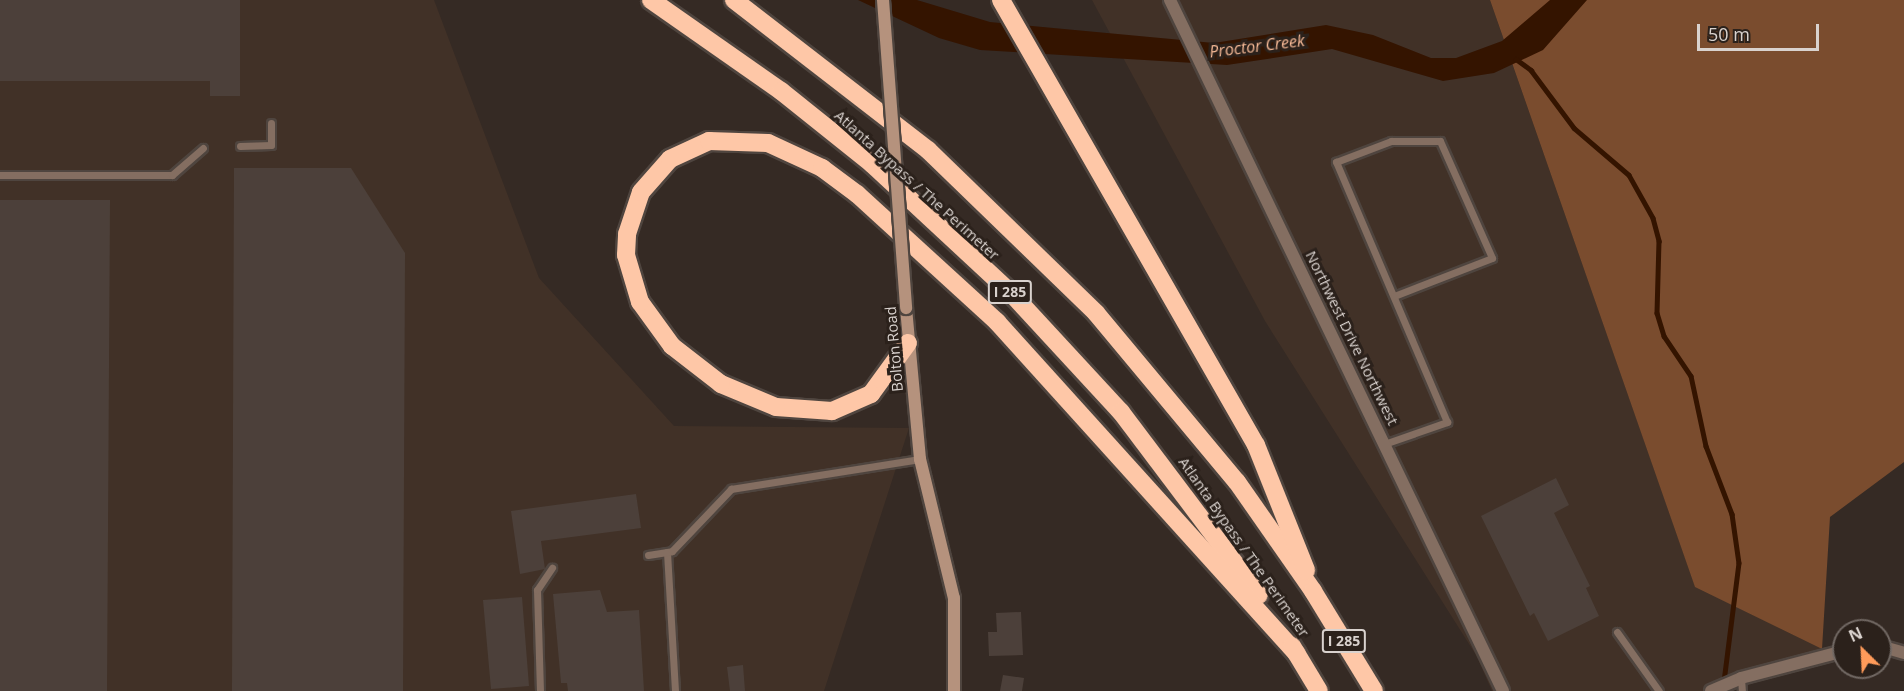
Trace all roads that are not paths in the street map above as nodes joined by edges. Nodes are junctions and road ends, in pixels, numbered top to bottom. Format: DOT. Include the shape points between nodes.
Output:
graph roads {
  1 [pos="651,0"];
  2 [pos="734,0"];
  3 [pos="883,0"];
  4 [pos="1001,0"];
  5 [pos="1170,0"];
  6 [pos="271,123"];
  7 [pos="240,146"];
  8 [pos="203,148"];
  9 [pos="0,175"];
  10 [pos="1394,296"];
  11 [pos="909,342"];
  12 [pos="1387,442"];
  13 [pos="920,459"];
  14 [pos="667,552"];
  15 [pos="648,555"];
  16 [pos="552,568"];
  17 [pos="1313,591"];
  18 [pos="1617,632"];
  19 [pos="1297,654"];
  20 [pos="1832,654"];
  21 [pos="1741,678"];
  22 [pos="540,691"];
  23 [pos="675,691"];
  24 [pos="954,691"];
  25 [pos="1319,691"];
  26 [pos="1374,691"];
  27 [pos="1503,691"];
  28 [pos="1659,691"];
  29 [pos="1711,691"];
  30 [pos="1742,691"];
  1 -- 19 [label="highway, Atlanta Bypass / The Perimeter / I 285" via="808,113 1011,293 1166,468"];
  2 -- 17 [label="highway, Atlanta Bypass / The Perimeter / I 285" via="928,150 1096,313 1199,433"];
  3 -- 11 [label="main road, Bolton Road, bridge"];
  4 -- 17 [label="highway" via="1065,105 1256,445"];
  5 -- 12 [label="street, Northwest Drive Northwest"];
  6 -- 7 [label="lane" via="271,145"];
  8 -- 9 [label="lane" via="172,175"];
  10 -- 10 [label="lane" via="1336,162 1391,141 1440,141 1492,258"];
  10 -- 12 [label="lane" via="1448,422"];
  11 -- 13 [label="main road, Bolton Road"];
  11 -- 19 [label="highway" via="871,394 832,411 776,407 721,384 672,346 640,302 626,255 627,234 641,192 670,159 709,141 768,143 822,168 857,194 997,322"];
  12 -- 27 [label="street, Northwest Drive Northwest"];
  13 -- 14 [label="lane" via="731,489"];
  13 -- 24 [label="main road, Bolton Road" via="954,598"];
  14 -- 15 [label="lane"];
  14 -- 23 [label="lane"];
  16 -- 22 [label="lane" via="537,590"];
  17 -- 26 [label="highway, Atlanta Bypass / The Perimeter / I 285"];
  18 -- 28 [label="lane"];
  19 -- 25 [label="highway, Atlanta Bypass / The Perimeter / I 285"];
  20 -- 21 [label="street"];
  21 -- 29 [label="street"];
  21 -- 30 [label="lane"];
}
